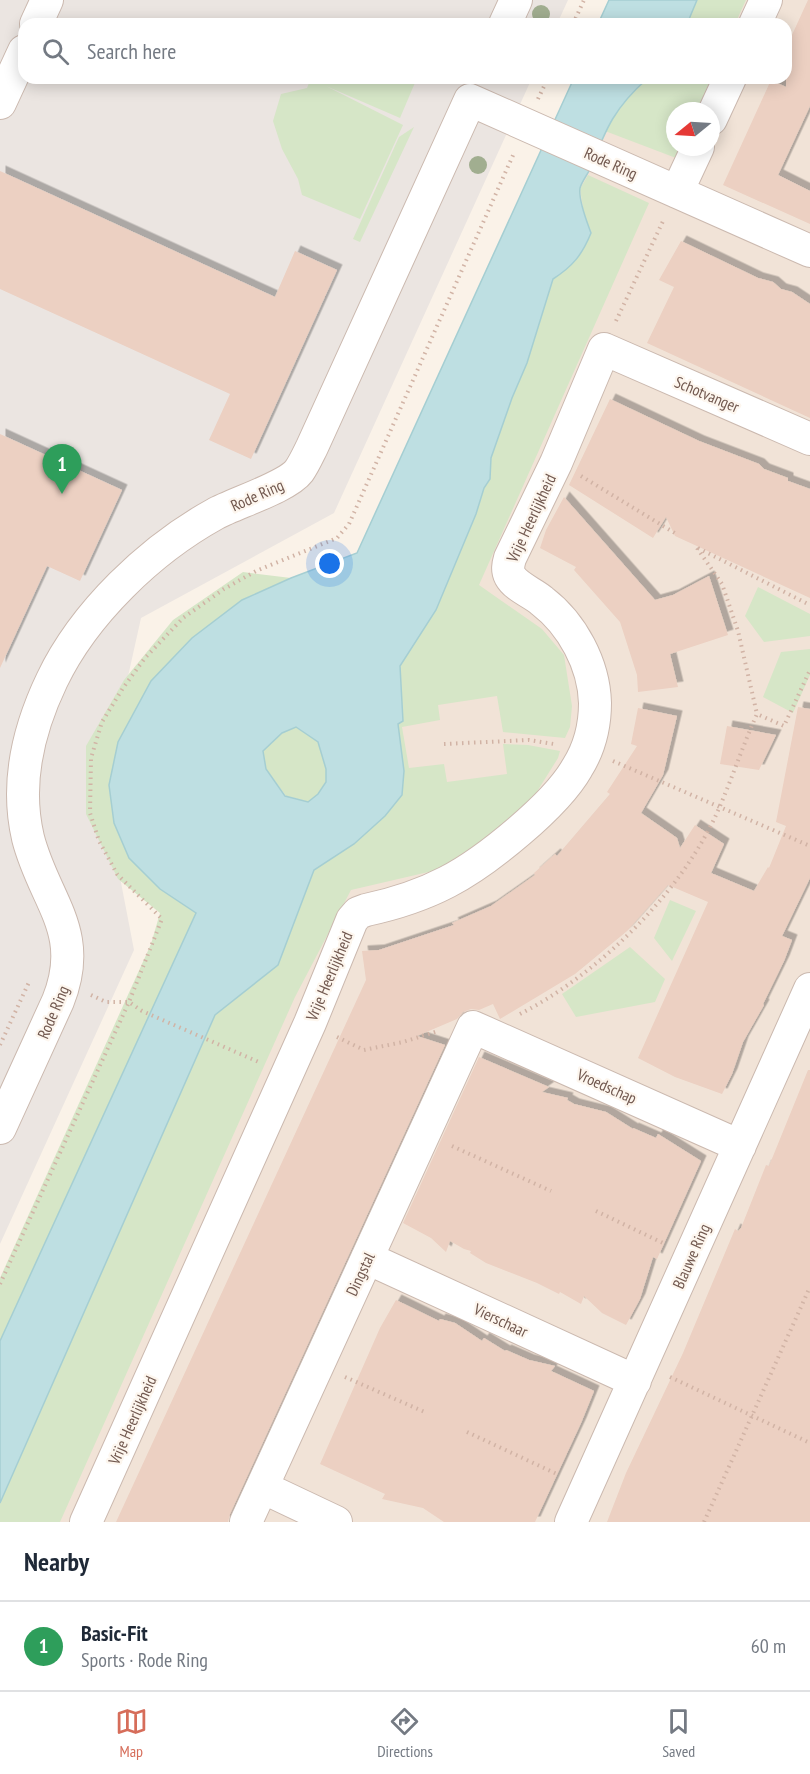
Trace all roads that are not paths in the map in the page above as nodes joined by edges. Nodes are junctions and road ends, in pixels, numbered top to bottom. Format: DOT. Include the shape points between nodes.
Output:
graph roads {
  1 [pos="47,0"];
  2 [pos="516,0"];
  3 [pos="766,0"];
  4 [pos="39,18"];
  5 [pos="508,18"];
  6 [pos="758,18"];
  7 [pos="18,64"];
  8 [pos="727,84"];
  9 [pos="475,89"];
  10 [pos="719,102"];
  11 [pos="0,103"];
  12 [pos="694,156"];
  13 [pos="670,206"];
  14 [pos="810,251"];
  15 [pos="608,339"];
  16 [pos="810,439"];
  17 [pos="810,988"];
  18 [pos="473,1027"];
  19 [pos="0,1128"];
  20 [pos="740,1146"];
  21 [pos="367,1258"];
  22 [pos="639,1372"];
  23 [pos="262,1487"];
  24 [pos="86,1522"];
  25 [pos="246,1522"];
  26 [pos="336,1522"];
  27 [pos="571,1522"];
  1 -- 4 [label="street"];
  2 -- 5 [label="street"];
  3 -- 6 [label="street"];
  7 -- 11 [label="street"];
  8 -- 10 [label="street"];
  9 -- 13 [label="street, Rode Ring" via="535,129 609,162"];
  9 -- 19 [label="street, Rode Ring" via="298,472 192,528 126,581 63,657 41,704 23,768 24,816 28,840 66,932 69,961 66,982"];
  12 -- 13 [label="street"];
  13 -- 14 [label="street, Rode Ring"];
  15 -- 16 [label="street, Schotvanger"];
  15 -- 24 [label="street, Vrije Heerlijkheid" via="508,569 516,583 560,616 576,639 590,671 595,702 587,749 554,797 473,866 416,896 358,913 352,920 310,1023"];
  17 -- 20 [label="street, Blauwe Ring"];
  18 -- 20 [label="street, Vroedschap"];
  18 -- 21 [label="street, Dingstal"];
  20 -- 22 [label="street, Blauwe Ring"];
  21 -- 22 [label="street, Vierschaar"];
  21 -- 23 [label="street, Dingstal"];
  22 -- 27 [label="street, Blauwe Ring"];
  23 -- 25 [label="street, Dingstal"];
  23 -- 26 [label="street"];
}
